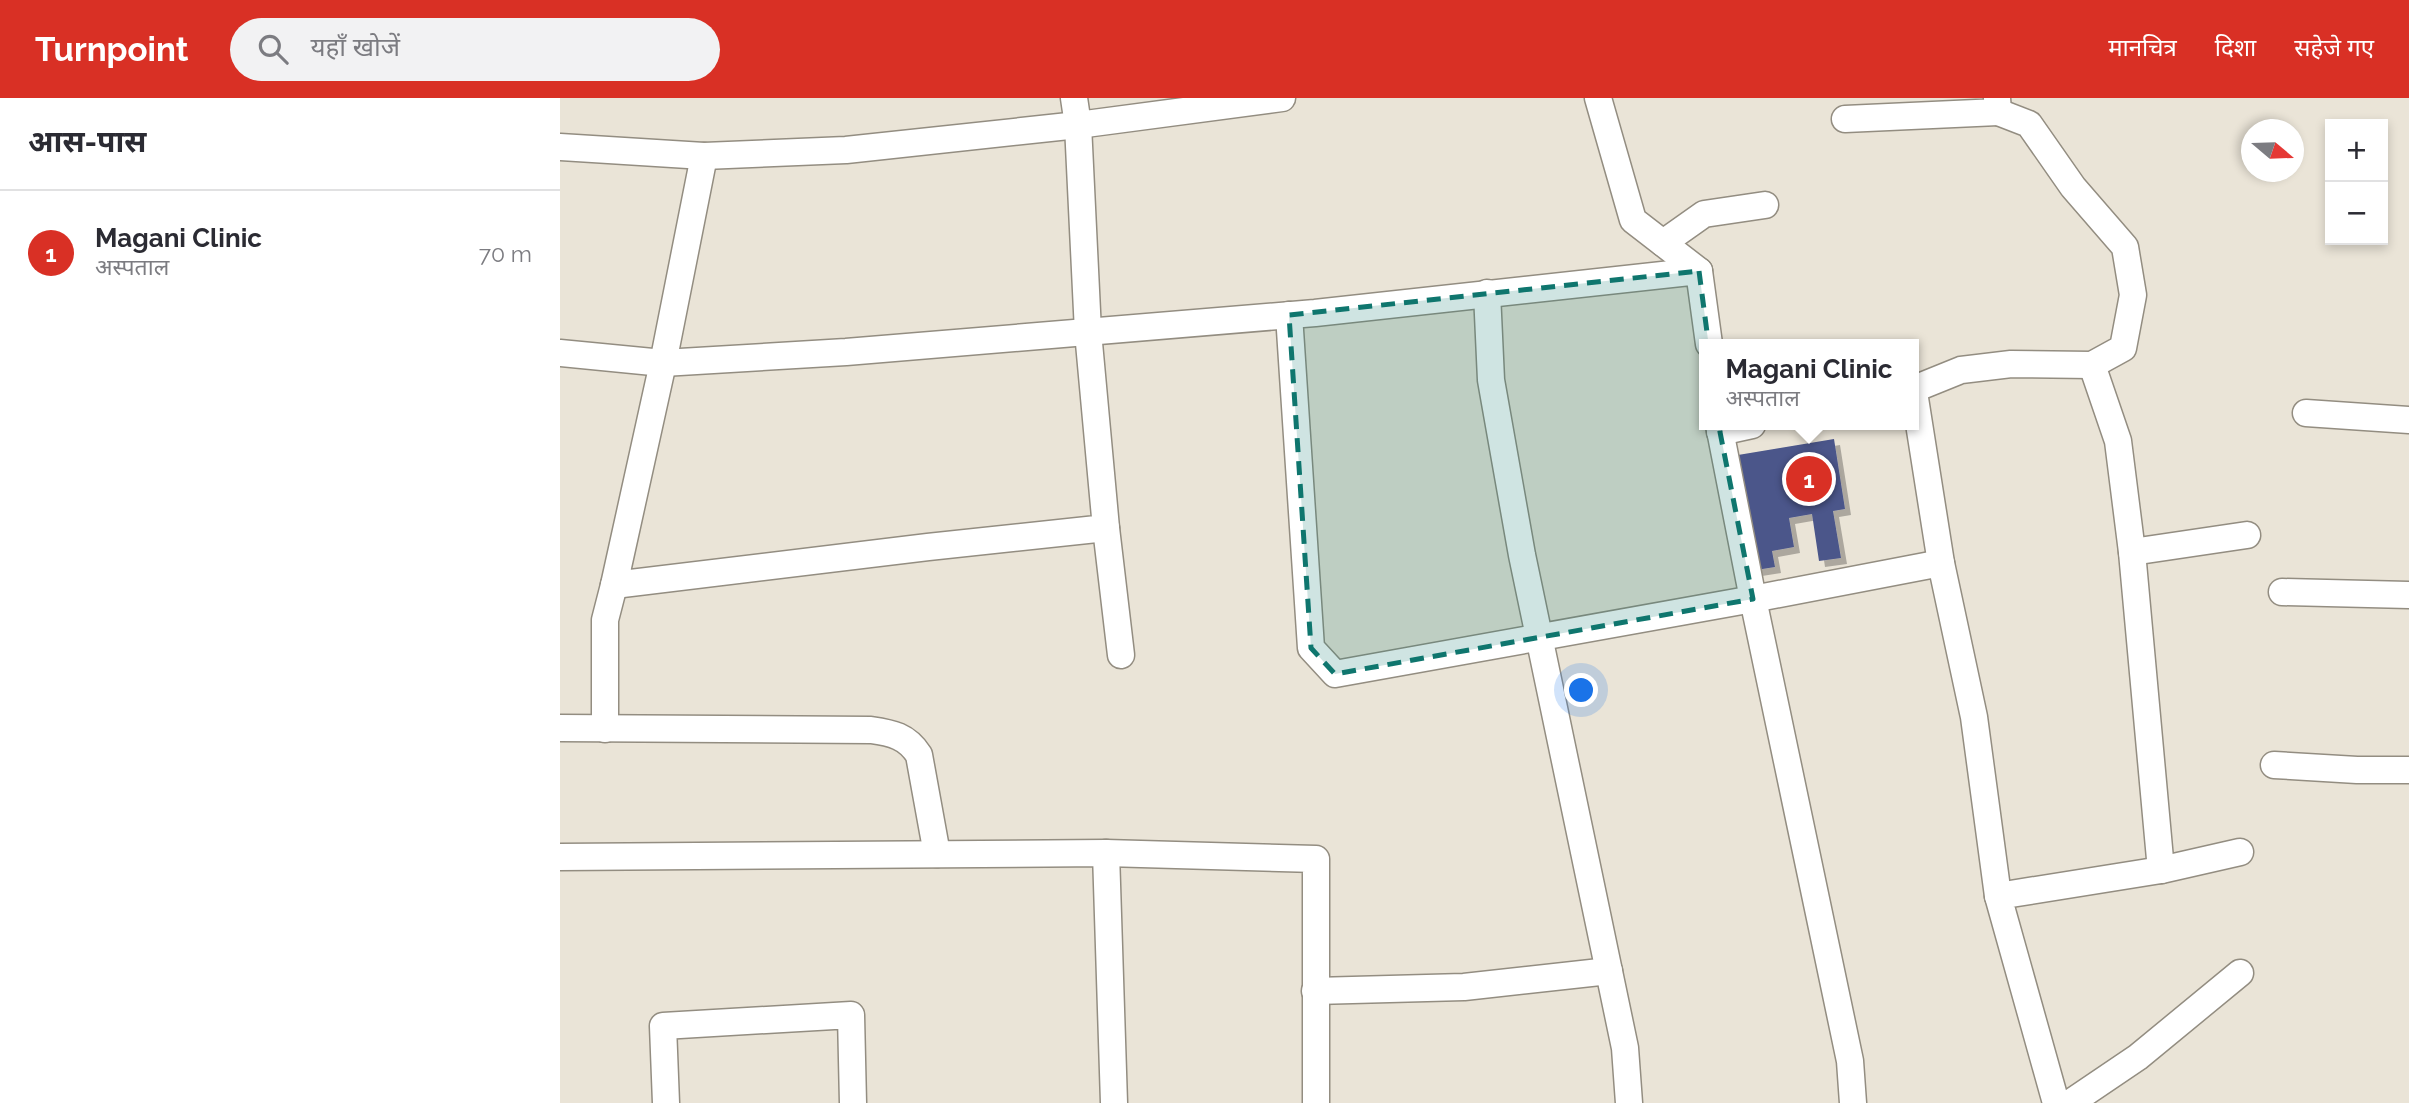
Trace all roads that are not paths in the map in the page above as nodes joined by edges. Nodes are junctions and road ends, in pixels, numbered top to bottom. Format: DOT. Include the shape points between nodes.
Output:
graph roads {
  1 [pos="1074,98"];
  2 [pos="1282,98"];
  3 [pos="1598,98"];
  4 [pos="1243,101"];
  5 [pos="1997,105"];
  6 [pos="1845,119"];
  7 [pos="1078,125"];
  8 [pos="560,147"];
  9 [pos="704,156"];
  10 [pos="1765,205"];
  11 [pos="1663,243"];
  12 [pos="1699,271"];
  13 [pos="1487,293"];
  14 [pos="1289,315"];
  15 [pos="1088,332"];
  16 [pos="1708,339"];
  17 [pos="560,354"];
  18 [pos="663,363"];
  19 [pos="2092,365"];
  20 [pos="1919,389"];
  21 [pos="2306,413"];
  22 [pos="2409,420"];
  23 [pos="1919,423"];
  24 [pos="1720,430"];
  25 [pos="1106,528"];
  26 [pos="2247,536"];
  27 [pos="2132,552"];
  28 [pos="1941,562"];
  29 [pos="614,586"];
  30 [pos="2282,592"];
  31 [pos="2409,594"];
  32 [pos="1752,599"];
  33 [pos="1538,638"];
  34 [pos="1121,655"];
  35 [pos="560,728"];
  36 [pos="605,729"];
  37 [pos="2274,765"];
  38 [pos="2409,770"];
  39 [pos="2240,852"];
  40 [pos="1106,853"];
  41 [pos="937,855"];
  42 [pos="560,857"];
  43 [pos="2161,870"];
  44 [pos="1997,896"];
  45 [pos="1609,971"];
  46 [pos="2240,973"];
  47 [pos="1315,990"];
  48 [pos="666,1103"];
  49 [pos="853,1103"];
  50 [pos="1114,1103"];
  51 [pos="1316,1103"];
  52 [pos="1629,1103"];
  53 [pos="1853,1103"];
  54 [pos="2056,1103"];
  55 [pos="2070,1103"];
  1 -- 7 [label="street"];
  2 -- 4 [label="street"];
  3 -- 11 [label="street" via="1633,220"];
  4 -- 7 [label="street"];
  5 -- 6 [label="street"];
  5 -- 19 [label="street" via="2029,124 2073,187 2125,247 2133,295 2123,348"];
  7 -- 9 [label="street" via="846,150"];
  7 -- 15 [label="street"];
  8 -- 9 [label="street"];
  9 -- 18 [label="street"];
  10 -- 11 [label="street" via="1704,214"];
  11 -- 12 [label="street"];
  12 -- 13 [label="street"];
  12 -- 16 [label="street"];
  13 -- 14 [label="street"];
  13 -- 33 [label="street" via="1491,380"];
  14 -- 15 [label="street"];
  14 -- 33 [label="street" via="1311,648 1335,674"];
  15 -- 18 [label="street"];
  15 -- 25 [label="street"];
  17 -- 18 [label="street"];
  18 -- 29 [label="street"];
  19 -- 20 [label="street" via="2011,364 1961,370"];
  19 -- 27 [label="street" via="2118,441"];
  21 -- 22 [label="street"];
  23 -- 28 [label="street"];
  24 -- 32 [label="street"];
  25 -- 29 [label="street"];
  25 -- 34 [label="street"];
  26 -- 27 [label="street"];
  27 -- 43 [label="street"];
  28 -- 32 [label="street"];
  28 -- 44 [label="street" via="1973,717"];
  29 -- 36 [label="street" via="605,620"];
  30 -- 31 [label="street"];
  32 -- 33 [label="street"];
  32 -- 53 [label="street" via="1850,1061"];
  33 -- 45 [label="street"];
  35 -- 36 [label="street"];
  36 -- 41 [label="street" via="871,730 897,734 919,755"];
  37 -- 38 [label="street"];
  39 -- 43 [label="street"];
  40 -- 41 [label="street"];
  40 -- 47 [label="street" via="1316,859"];
  40 -- 50 [label="street"];
  41 -- 42 [label="street"];
  43 -- 44 [label="street"];
  44 -- 54 [label="street"];
  45 -- 47 [label="street" via="1464,987"];
  45 -- 52 [label="street" via="1625,1048"];
  46 -- 55 [label="street" via="2138,1057"];
  47 -- 51 [label="street"];
  48 -- 49 [label="street" via="663,1026 851,1015"];
}
